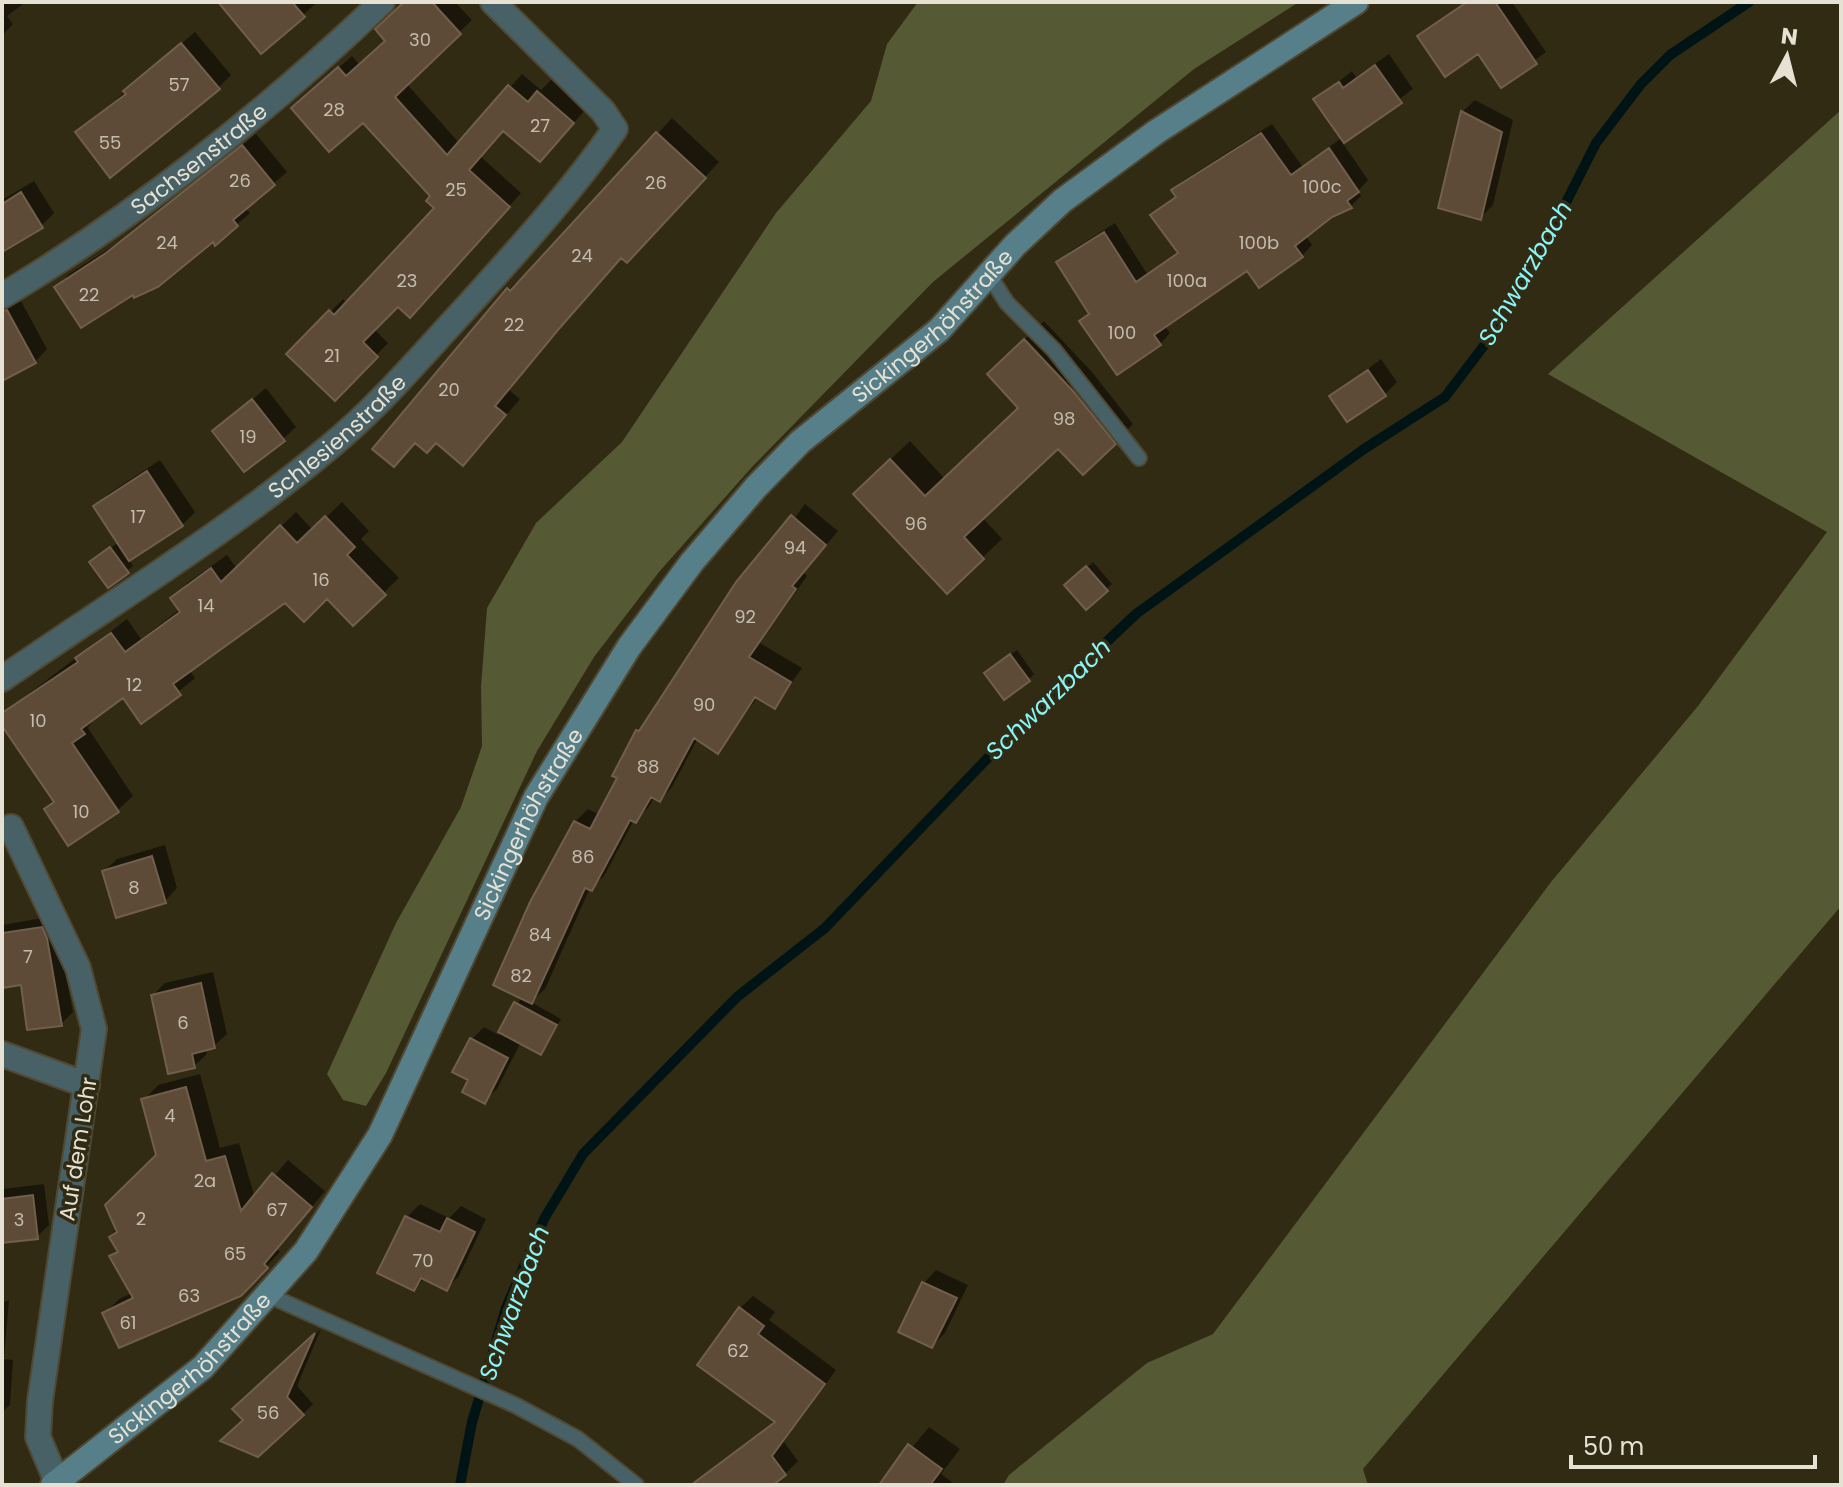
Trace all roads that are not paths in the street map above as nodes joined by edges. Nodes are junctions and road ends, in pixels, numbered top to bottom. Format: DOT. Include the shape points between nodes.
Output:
graph roads {
  1 [pos="382,2"];
  2 [pos="493,2"];
  3 [pos="1356,2"];
  4 [pos="989,275"];
  5 [pos="2,296"];
  6 [pos="1139,458"];
  7 [pos="2,679"];
  8 [pos="11,827"];
  9 [pos="2,1054"];
  10 [pos="87,1085"];
  11 [pos="268,1295"];
  12 [pos="55,1484"];
  13 [pos="636,1485"];
  1 -- 5 [label="street, Sachsenstraße" via="247,119 132,209"];
  2 -- 7 [label="street, Schlesienstraße" via="615,129 539,230 344,434 262,500"];
  3 -- 4 [label="main road, Sickingerhöhstraße" via="1156,132 1062,201"];
  4 -- 6 [label="lane"];
  4 -- 11 [label="main road, Sickingerhöhstraße" via="939,330 800,442 756,487 629,647 536,797 380,1135 306,1251"];
  8 -- 10 [label="street, Auf dem Lohr" via="72,953 92,1008 94,1044"];
  9 -- 10 [label="street"];
  10 -- 12 [label="street, Auf dem Lohr" via="40,1401 38,1437"];
  11 -- 12 [label="main road, Sickingerhöhstraße" via="203,1367"];
  11 -- 13 [label="lane" via="515,1405 578,1439"];
}
